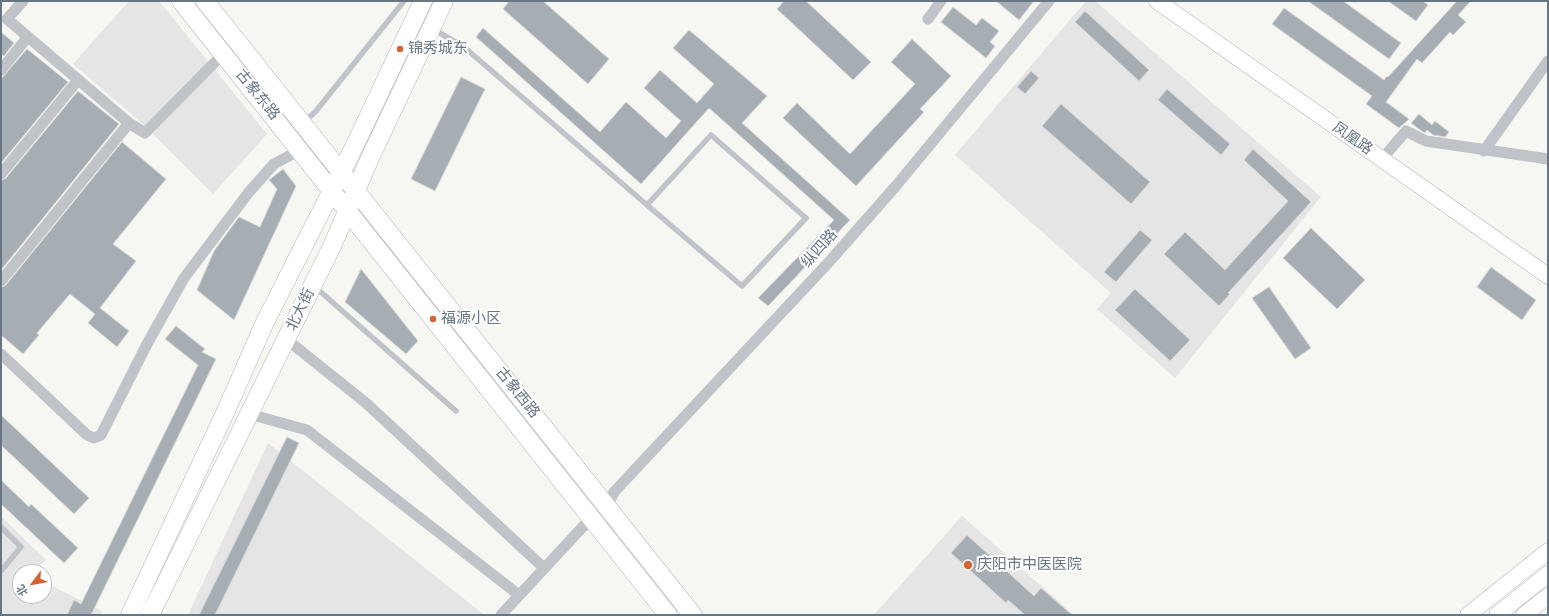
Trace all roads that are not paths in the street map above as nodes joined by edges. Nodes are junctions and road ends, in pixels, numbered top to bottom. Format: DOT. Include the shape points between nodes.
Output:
graph roads {
  1 [pos="23,1"];
  2 [pos="181,1"];
  3 [pos="205,1"];
  4 [pos="404,1"];
  5 [pos="423,1"];
  6 [pos="444,1"];
  7 [pos="942,1"];
  8 [pos="1042,1"];
  9 [pos="1049,1"];
  10 [pos="1157,1"];
  11 [pos="1175,1"];
  12 [pos="928,19"];
  13 [pos="431,28"];
  14 [pos="27,38"];
  15 [pos="223,54"];
  16 [pos="1548,61"];
  17 [pos="1,70"];
  18 [pos="78,80"];
  19 [pos="129,123"];
  20 [pos="302,124"];
  21 [pos="300,150"];
  22 [pos="1484,151"];
  23 [pos="1388,152"];
  24 [pos="1548,159"];
  25 [pos="341,172"];
  26 [pos="1,174"];
  27 [pos="355,190"];
  28 [pos="331,191"];
  29 [pos="647,205"];
  30 [pos="347,210"];
  31 [pos="1548,264"];
  32 [pos="1548,276"];
  33 [pos="1,281"];
  34 [pos="313,285"];
  35 [pos="286,340"];
  36 [pos="1,354"];
  37 [pos="456,411"];
  38 [pos="249,414"];
  39 [pos="593,488"];
  40 [pos="610,510"];
  41 [pos="591,518"];
  42 [pos="1,527"];
  43 [pos="1548,551"];
  44 [pos="544,568"];
  45 [pos="1,571"];
  46 [pos="1548,574"];
  47 [pos="519,595"];
  48 [pos="1548,596"];
  49 [pos="130,615"];
  50 [pos="150,615"];
  51 [pos="500,615"];
  52 [pos="668,615"];
  53 [pos="693,615"];
  54 [pos="1468,615"];
  55 [pos="1497,615"];
  56 [pos="1524,615"];
  1 -- 14 [label="street" via="7,19"];
  2 -- 15 [label="main road, 古象东路"];
  3 -- 20 [label="main road, 古象东路"];
  4 -- 20 [label="lane" via="316,111"];
  5 -- 25 [label="main road, 北大街"];
  6 -- 13 [label="main road, 北大街"];
  7 -- 12 [label="street"];
  8 -- 39 [label="street, 纵四路" via="890,184 824,258 611,487 602,491"];
  9 -- 40 [label="street, 纵四路" via="885,199 614,492 610,500"];
  10 -- 32 [label="street, 凤凰路"];
  11 -- 23 [label="street, 凤凰路"];
  13 -- 27 [label="main road, 北大街"];
  13 -- 29 [label="lane" via="464,47"];
  14 -- 17 [label="street"];
  14 -- 18 [label="street"];
  15 -- 19 [label="street" via="145,133"];
  15 -- 21 [label="main road, 古象东路"];
  16 -- 22 [label="street"];
  18 -- 19 [label="street"];
  18 -- 26 [label="street"];
  19 -- 33 [label="street"];
  20 -- 25 [label="main road, 古象东路"];
  21 -- 28 [label="main road, 古象东路"];
  21 -- 36 [label="street" via="274,164 248,192 184,278 147,344 101,436 94,438 87,435"];
  22 -- 23 [label="street" via="1426,141 1406,131"];
  22 -- 24 [label="street"];
  23 -- 31 [label="street, 凤凰路"];
  25 -- 27 [label="main road, 古象西路"];
  25 -- 28 [label="main road, 北大街"];
  27 -- 30 [label="main road, 北大街"];
  27 -- 39 [label="main road, 古象西路"];
  28 -- 30 [label="main road, 古象西路"];
  28 -- 49 [label="main road, 北大街" via="265,322"];
  29 -- 29 [label="lane" via="742,286 806,218 711,135"];
  30 -- 34 [label="main road, 北大街"];
  30 -- 41 [label="main road, 古象西路"];
  34 -- 35 [label="main road, 北大街"];
  34 -- 37 [label="lane"];
  35 -- 38 [label="main road, 北大街"];
  35 -- 44 [label="street" via="366,403"];
  38 -- 47 [label="street" via="307,430"];
  38 -- 50 [label="main road, 北大街"];
  39 -- 40 [label="main road, 古象西路"];
  40 -- 53 [label="main road, 古象西路"];
  41 -- 44 [label="street"];
  41 -- 52 [label="main road, 古象西路"];
  42 -- 45 [label="lane" via="21,547"];
  43 -- 54 [label="street"];
  44 -- 47 [label="street"];
  46 -- 55 [label="street"];
  47 -- 51 [label="street"];
  48 -- 56 [label="street"];
}
